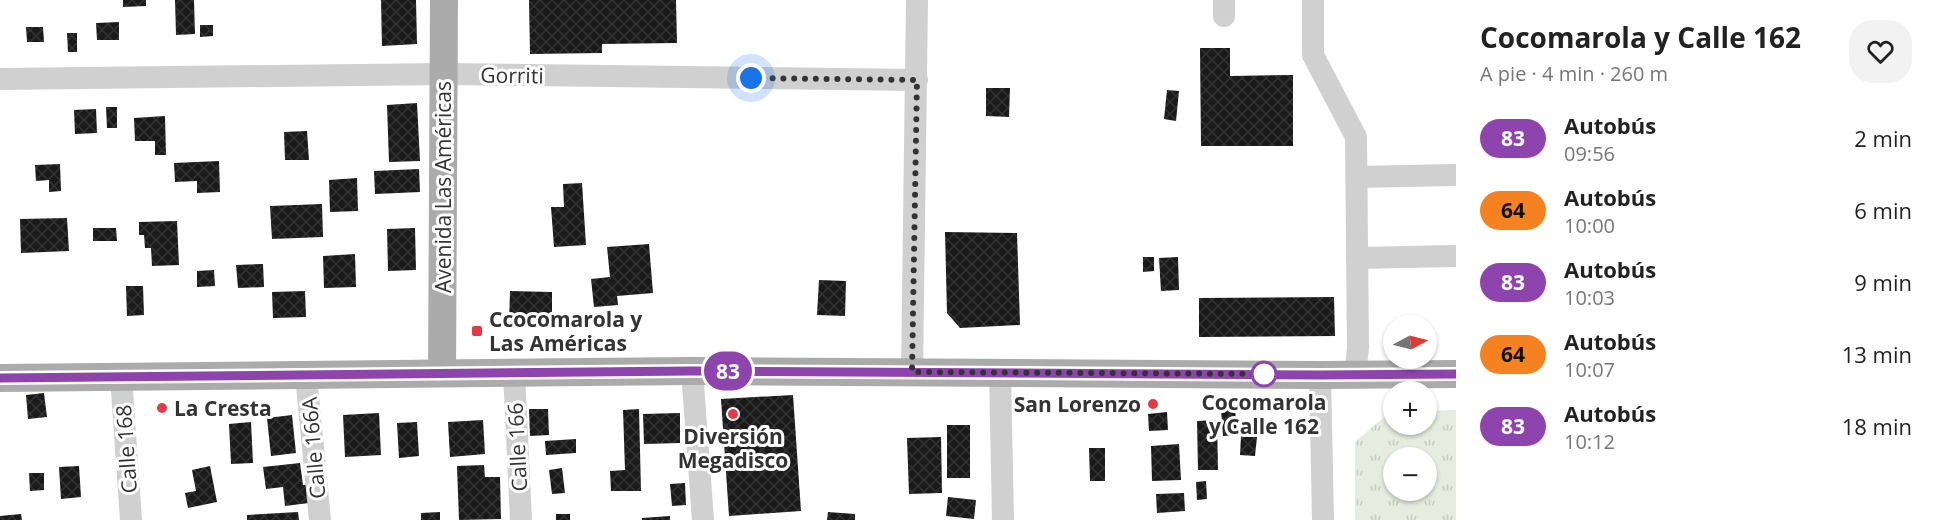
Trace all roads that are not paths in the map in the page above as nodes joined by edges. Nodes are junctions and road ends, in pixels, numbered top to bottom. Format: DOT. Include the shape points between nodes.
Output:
graph roads {
  1 [pos="444,0"];
  2 [pos="917,0"];
  3 [pos="1313,0"];
  4 [pos="444,74"];
  5 [pos="0,79"];
  6 [pos="917,80"];
  7 [pos="1456,175"];
  8 [pos="1357,177"];
  9 [pos="1456,256"];
  10 [pos="1358,258"];
  11 [pos="692,371"];
  12 [pos="912,372"];
  13 [pos="442,373"];
  14 [pos="514,373"];
  15 [pos="1000,373"];
  16 [pos="1355,374"];
  17 [pos="1456,374"];
  18 [pos="1320,375"];
  19 [pos="306,376"];
  20 [pos="121,377"];
  21 [pos="0,378"];
  22 [pos="131,520"];
  23 [pos="320,520"];
  24 [pos="521,520"];
  25 [pos="704,520"];
  26 [pos="1003,520"];
  27 [pos="1323,520"];
  1 -- 4 [label="main road, Avenida Las Américas"];
  2 -- 6 [label="street"];
  3 -- 8 [label="street" via="1313,56 1356,136"];
  4 -- 5 [label="street, Gorriti"];
  4 -- 6 [label="street, Gorriti"];
  4 -- 13 [label="main road, Avenida Las Américas"];
  6 -- 12 [label="street"];
  7 -- 8 [label="street"];
  8 -- 10 [label="street"];
  9 -- 10 [label="street"];
  10 -- 16 [label="street"];
  11 -- 12 [label="main road"];
  11 -- 14 [label="main road"];
  11 -- 25 [label="street"];
  12 -- 15 [label="main road"];
  13 -- 14 [label="main road"];
  13 -- 19 [label="main road"];
  14 -- 24 [label="street, Calle 166"];
  15 -- 18 [label="main road"];
  15 -- 26 [label="street"];
  16 -- 17 [label="main road"];
  16 -- 18 [label="main road"];
  18 -- 27 [label="street"];
  19 -- 20 [label="main road"];
  19 -- 23 [label="street, Calle 166A"];
  20 -- 21 [label="main road"];
  20 -- 22 [label="street, Calle 168"];
}
